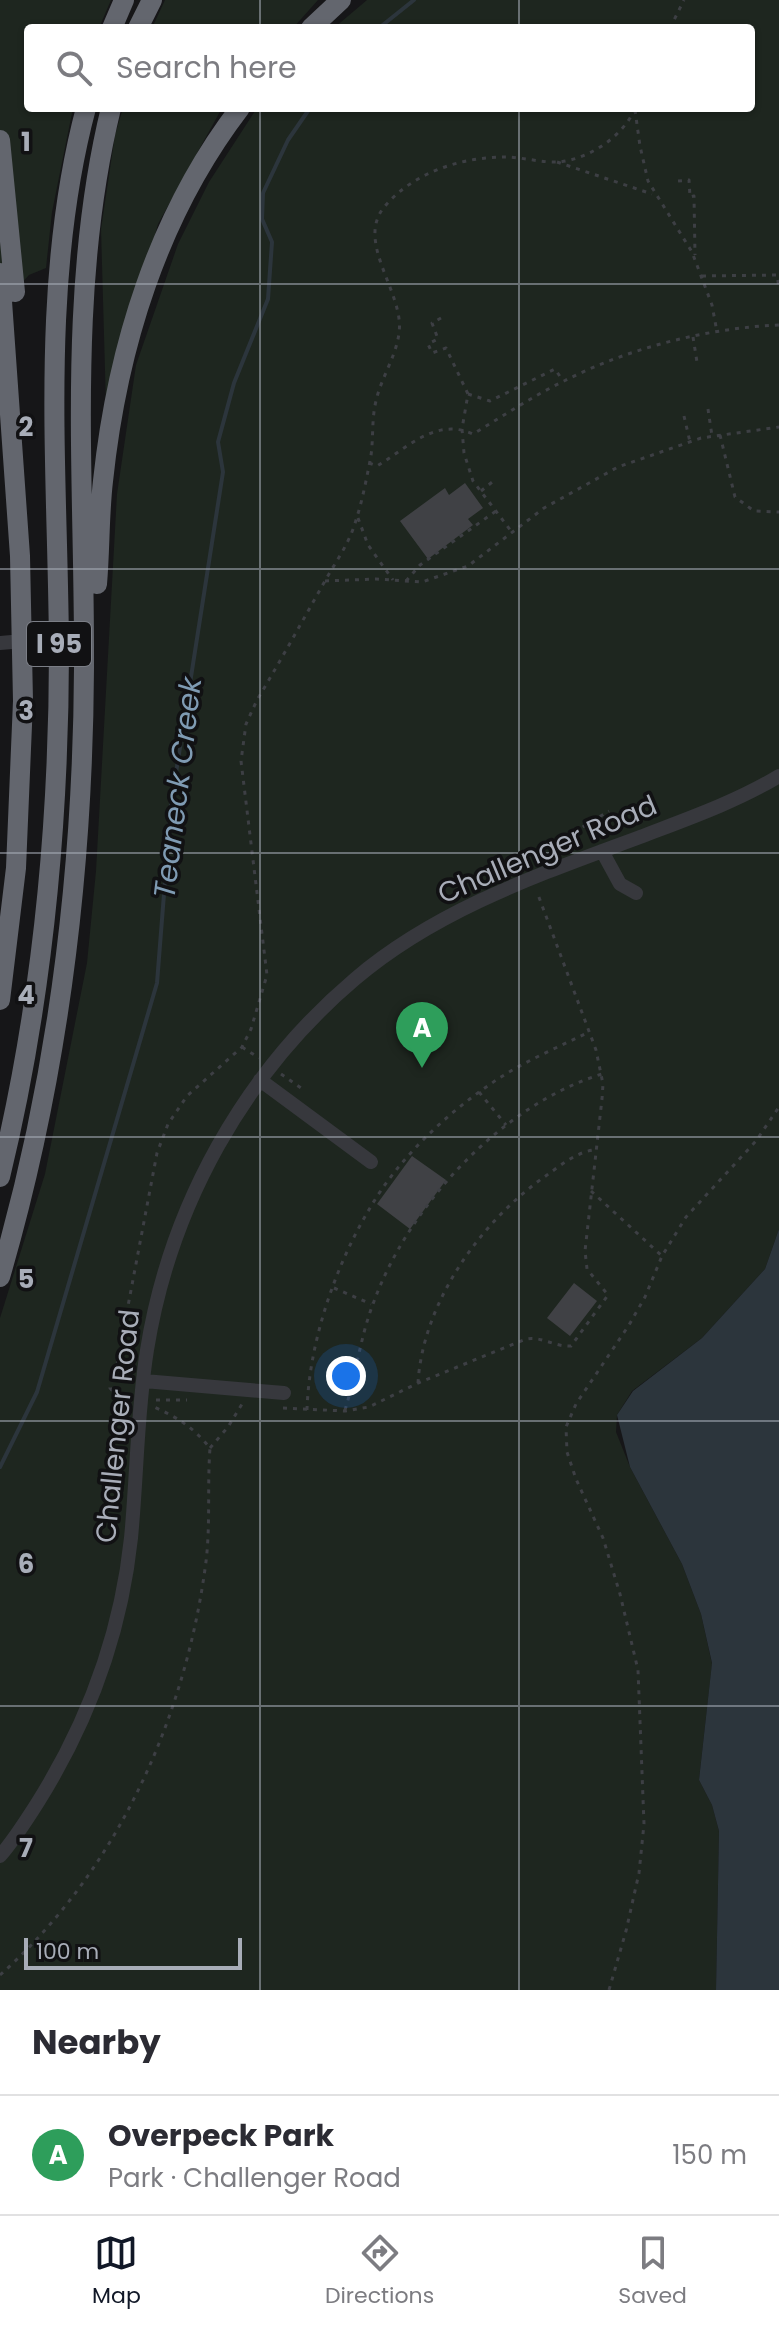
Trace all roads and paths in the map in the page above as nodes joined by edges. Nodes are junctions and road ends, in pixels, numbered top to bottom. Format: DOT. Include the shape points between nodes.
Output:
graph roads {
  1 [pos="124,0"];
  2 [pos="152,0"];
  3 [pos="341,0"];
  4 [pos="684,0"];
  5 [pos="114,24"];
  6 [pos="140,24"];
  7 [pos="315,24"];
  8 [pos="672,24"];
  9 [pos="85,112"];
  10 [pos="110,112"];
  11 [pos="237,112"];
  12 [pos="633,112"];
  13 [pos="636,112"];
  14 [pos="0,140"];
  15 [pos="557,162"];
  16 [pos="678,181"];
  17 [pos="654,195"];
  18 [pos="695,259"];
  19 [pos="0,273"];
  20 [pos="702,276"];
  21 [pos="779,288"];
  22 [pos="441,318"];
  23 [pos="779,325"];
  24 [pos="717,332"];
  25 [pos="693,337"];
  26 [pos="697,362"];
  27 [pos="563,381"];
  28 [pos="468,394"];
  29 [pos="708,409"];
  30 [pos="684,416"];
  31 [pos="779,427"];
  32 [pos="462,429"];
  33 [pos="720,435"];
  34 [pos="712,436"];
  35 [pos="690,442"];
  36 [pos="369,463"];
  37 [pos="496,479"];
  38 [pos="481,491"];
  39 [pos="496,511"];
  40 [pos="779,512"];
  41 [pos="357,518"];
  42 [pos="511,531"];
  43 [pos="20,556"];
  44 [pos="393,580"];
  45 [pos="325,581"];
  46 [pos="406,581"];
  47 [pos="23,641"];
  48 [pos="0,643"];
  49 [pos="84,651"];
  50 [pos="779,776"];
  51 [pos="609,811"];
  52 [pos="259,851"];
  53 [pos="602,851"];
  54 [pos="251,853"];
  55 [pos="260,862"];
  56 [pos="253,864"];
  57 [pos="542,875"];
  58 [pos="636,893"];
  59 [pos="0,1000"];
  60 [pos="589,1032"];
  61 [pos="602,1074"];
  62 [pos="260,1080"];
  63 [pos="479,1092"];
  64 [pos="779,1107"];
  65 [pos="506,1125"];
  66 [pos="596,1149"];
  67 [pos="371,1162"];
  68 [pos="0,1177"];
  69 [pos="591,1191"];
  70 [pos="662,1256"];
  71 [pos="0,1277"];
  72 [pos="334,1288"];
  73 [pos="372,1305"];
  74 [pos="144,1381"];
  75 [pos="418,1383"];
  76 [pos="284,1393"];
  77 [pos="196,1401"];
  78 [pos="234,1404"];
  79 [pos="242,1404"];
  80 [pos="254,1406"];
  81 [pos="148,1407"];
  82 [pos="279,1408"];
  83 [pos="307,1410"];
  84 [pos="345,1411"];
  85 [pos="210,1448"];
  86 [pos="0,1856"];
  87 [pos="0,1975"];
  88 [pos="609,1990"];
  1 -- 5 [label="highway"];
  2 -- 6 [label="highway"];
  3 -- 7 [label="highway"];
  4 -- 8 [label="path"];
  9 -- 68 [label="highway, I 95" via="64,219 56,318 59,686 51,864 32,1018"];
  10 -- 49 [label="highway, I 95" via="91,207 82,302"];
  11 -- 49 [label="highway" via="179,206 135,318 107,448 97,581"];
  12 -- 15 [label="path" via="601,146"];
  13 -- 17 [label="path" via="643,165"];
  14 -- 43 [label="highway" via="24,433 27,501"];
  15 -- 17 [label="path"];
  15 -- 36 [label="path" via="505,157 445,167 411,183 382,208 377,249 397,302 399,334 376,400"];
  16 -- 18 [label="path" via="689,180 690,197 694,196"];
  17 -- 18 [label="path"];
  18 -- 20 [label="path"];
  19 -- 43 [label="highway"];
  20 -- 21 [label="path" via="777,275"];
  20 -- 24 [label="path"];
  22 -- 28 [label="path" via="432,323 438,339 428,344 432,353 446,348"];
  23 -- 24 [label="path"];
  24 -- 25 [label="path"];
  25 -- 26 [label="path"];
  25 -- 27 [label="path" via="609,360"];
  27 -- 28 [label="path" via="555,369 490,401"];
  27 -- 32 [label="path" via="473,434"];
  28 -- 32 [label="path"];
  29 -- 34 [label="path"];
  30 -- 35 [label="path"];
  31 -- 33 [label="path"];
  32 -- 36 [label="path" via="429,432 377,466"];
  32 -- 38 [label="path" via="464,453"];
  33 -- 34 [label="path"];
  33 -- 40 [label="path" via="735,497 754,511"];
  34 -- 35 [label="path"];
  35 -- 42 [label="path" via="618,467"];
  36 -- 41 [label="path"];
  37 -- 38 [label="path"];
  38 -- 39 [label="path"];
  39 -- 42 [label="path"];
  39 -- 46 [label="path" via="420,565"];
  41 -- 44 [label="path" via="368,545"];
  41 -- 45 [label="path"];
  42 -- 46 [label="path" via="468,566 422,582"];
  43 -- 47 [label="highway"];
  44 -- 45 [label="path"];
  44 -- 46 [label="path"];
  45 -- 54 [label="path" via="241,742"];
  47 -- 48 [label="street"];
  47 -- 59 [label="highway" via="20,813"];
  49 -- 71 [label="highway, I 95" via="80,824 66,965 37,1130"];
  50 -- 53 [label="street, Challenger Road" via="726,803"];
  51 -- 57 [label="path" via="535,856"];
  52 -- 54 [label="path"];
  53 -- 57 [label="street, Challenger Road"];
  53 -- 58 [label="street" via="620,884"];
  54 -- 56 [label="path"];
  55 -- 56 [label="path"];
  56 -- 81 [label="path" via="267,975 242,1047 187,1096 168,1124 157,1153 110,1388 129,1405"];
  57 -- 60 [label="path" via="546,885 539,887 537,896"];
  57 -- 62 [label="street, Challenger Road" via="461,910 379,960 324,1007"];
  60 -- 61 [label="path"];
  60 -- 63 [label="path"];
  61 -- 65 [label="path" via="555,1094"];
  61 -- 66 [label="path"];
  62 -- 67 [label="street"];
  62 -- 74 [label="street, Challenger Road" via="238,1110 188,1205 166,1264"];
  63 -- 65 [label="path"];
  63 -- 72 [label="path" via="414,1151 370,1207"];
  64 -- 70 [label="path" via="756,1141 686,1217"];
  65 -- 73 [label="path" via="462,1163 416,1221"];
  66 -- 69 [label="path"];
  66 -- 75 [label="path" via="585,1150 539,1180 477,1241 433,1320"];
  69 -- 70 [label="path"];
  69 -- 75 [label="path" via="587,1269 608,1295 571,1346 526,1339"];
  70 -- 88 [label="path" via="629,1325 566,1427 567,1452 603,1538 638,1670 644,1824 633,1902"];
  72 -- 73 [label="path"];
  72 -- 83 [label="path" via="319,1328"];
  73 -- 84 [label="path"];
  74 -- 76 [label="street"];
  74 -- 81 [label="street, Challenger Road"];
  75 -- 84 [label="path" via="369,1407"];
  77 -- 81 [label="path" via="156,1399"];
  78 -- 79 [label="path"];
  79 -- 80 [label="path"];
  79 -- 85 [label="path"];
  81 -- 85 [label="path" via="178,1417"];
  81 -- 86 [label="street, Challenger Road" via="131,1540 106,1658 59,1769"];
  82 -- 83 [label="path"];
  83 -- 84 [label="path"];
  85 -- 87 [label="path" via="205,1569 185,1667 162,1737 115,1834 56,1915"];
}
